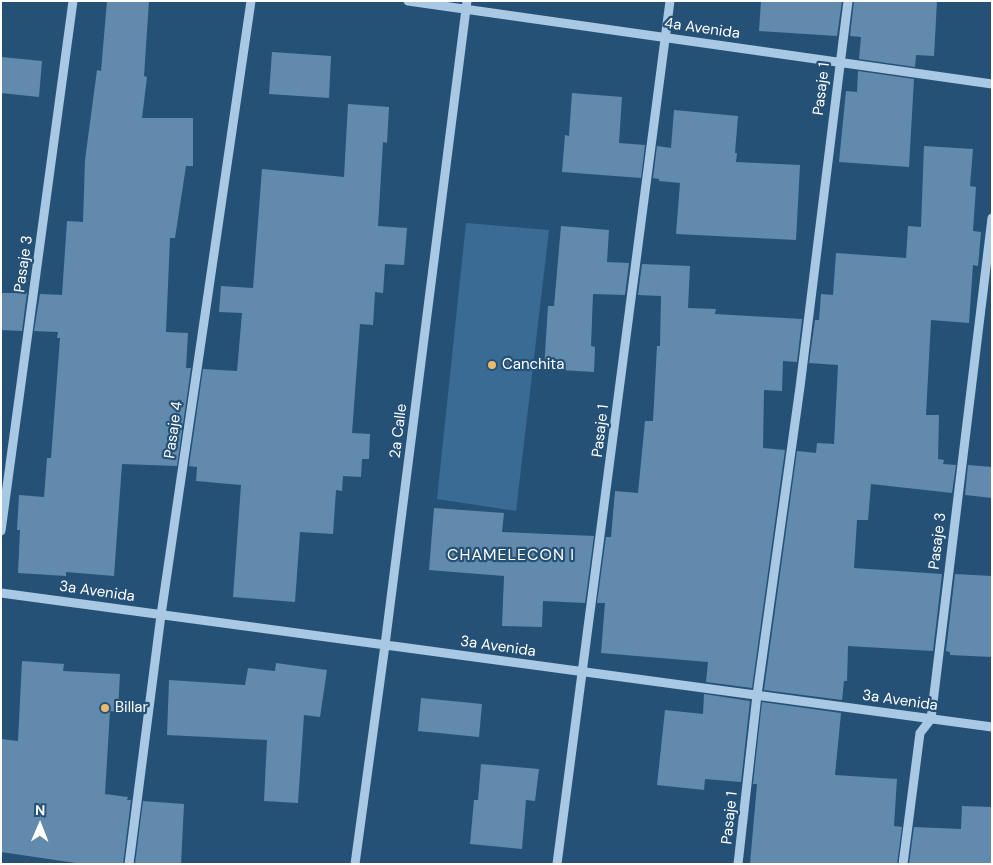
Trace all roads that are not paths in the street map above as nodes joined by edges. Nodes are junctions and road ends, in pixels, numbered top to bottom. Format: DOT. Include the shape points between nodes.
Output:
graph roads {
  1 [pos="73,1"];
  2 [pos="251,1"];
  3 [pos="408,1"];
  4 [pos="670,1"];
  5 [pos="848,1"];
  6 [pos="467,5"];
  7 [pos="666,38"];
  8 [pos="839,63"];
  9 [pos="992,84"];
  10 [pos="992,218"];
  11 [pos="1,531"];
  12 [pos="1,593"];
  13 [pos="161,615"];
  14 [pos="385,645"];
  15 [pos="583,672"];
  16 [pos="757,695"];
  17 [pos="930,719"];
  18 [pos="992,727"];
  19 [pos="129,864"];
  20 [pos="355,864"];
  21 [pos="557,864"];
  22 [pos="738,864"];
  23 [pos="903,864"];
  1 -- 11 [label="street, Pasaje 3"];
  2 -- 13 [label="street, Pasaje 4"];
  3 -- 6 [label="street, 4a Avenida"];
  4 -- 7 [label="street, Pasaje 1"];
  5 -- 8 [label="street, Pasaje 1"];
  6 -- 7 [label="street, 4a Avenida"];
  6 -- 14 [label="street, 2a Calle"];
  7 -- 8 [label="street, 4a Avenida"];
  7 -- 15 [label="street, Pasaje 1"];
  8 -- 9 [label="street, 4a Avenida"];
  8 -- 16 [label="street, Pasaje 1" via="799,397"];
  10 -- 17 [label="street, Pasaje 3"];
  12 -- 13 [label="street, 3a Avenida"];
  13 -- 14 [label="street, 3a Avenida"];
  13 -- 19 [label="street, Pasaje 4"];
  14 -- 15 [label="street, 3a Avenida"];
  14 -- 20 [label="street, 2a Calle"];
  15 -- 16 [label="street, 3a Avenida"];
  15 -- 21 [label="street, Pasaje 1"];
  16 -- 17 [label="street, 3a Avenida"];
  16 -- 22 [label="street, Pasaje 1"];
  17 -- 18 [label="street, 3a Avenida"];
  17 -- 23 [label="street, Pasaje 3" via="920,733"];
}
